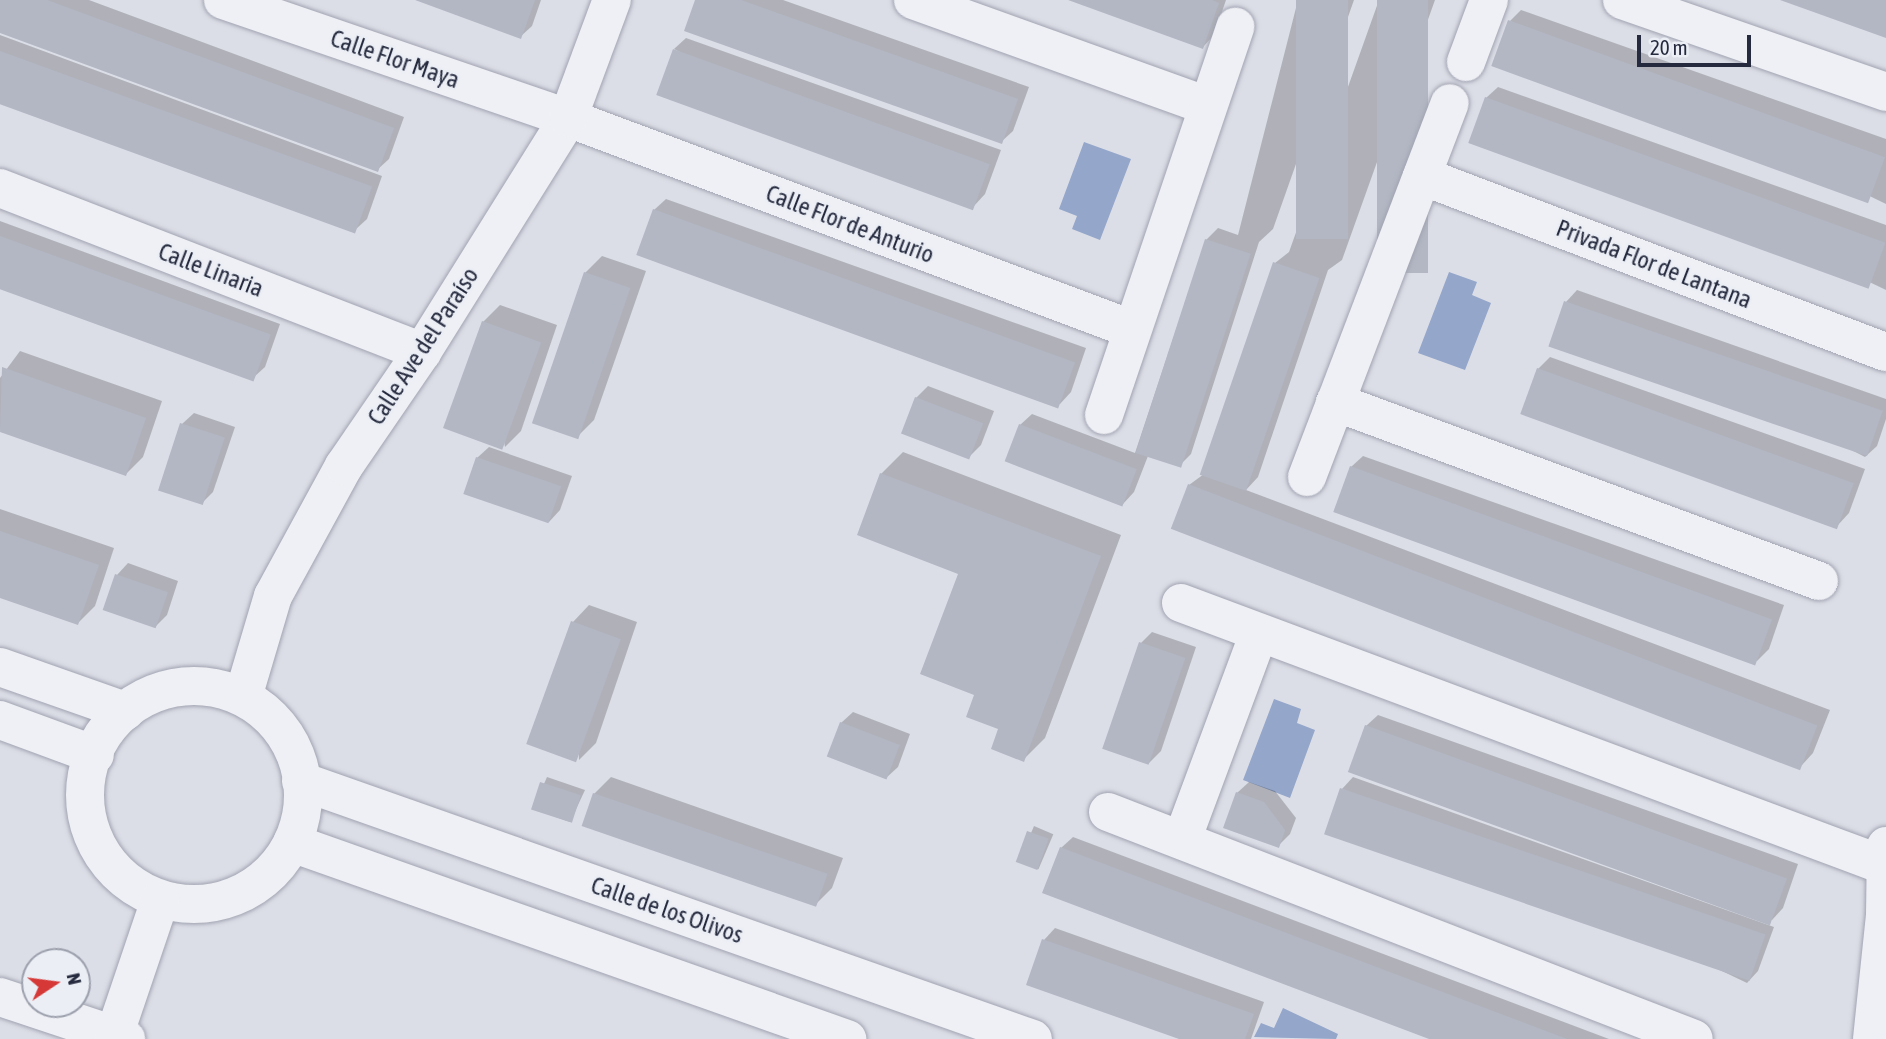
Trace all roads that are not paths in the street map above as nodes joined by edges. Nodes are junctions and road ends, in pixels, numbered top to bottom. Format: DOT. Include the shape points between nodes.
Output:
graph roads {
  1 [pos="223,0"];
  2 [pos="612,0"];
  3 [pos="913,0"];
  4 [pos="1489,0"];
  5 [pos="1622,0"];
  6 [pos="1235,27"];
  7 [pos="1466,62"];
  8 [pos="1886,92"];
  9 [pos="1450,103"];
  10 [pos="1208,106"];
  11 [pos="568,118"];
  12 [pos="1422,176"];
  13 [pos="0,188"];
  14 [pos="1131,329"];
  15 [pos="422,352"];
  16 [pos="1886,352"];
  17 [pos="1335,402"];
  18 [pos="1104,415"];
  19 [pos="1307,477"];
  20 [pos="1819,581"];
  21 [pos="1181,603"];
  22 [pos="1259,633"];
  23 [pos="0,667"];
  24 [pos="243,697"];
  25 [pos="125,711"];
  26 [pos="0,720"];
  27 [pos="95,755"];
  28 [pos="301,781"];
  29 [pos="1108,812"];
  30 [pos="1182,840"];
  31 [pos="292,843"];
  32 [pos="1886,846"];
  33 [pos="1886,865"];
  34 [pos="160,900"];
  35 [pos="0,997"];
  36 [pos="117,1037"];
  37 [pos="848,1039"];
  38 [pos="1033,1039"];
  39 [pos="1694,1039"];
  40 [pos="1872,1039"];
  1 -- 11 [label="street, Calle Flor Maya"];
  2 -- 11 [label="street, Calle Ave del Paraíso"];
  3 -- 10 [label="street"];
  4 -- 7 [label="street"];
  5 -- 8 [label="street"];
  6 -- 10 [label="street"];
  9 -- 12 [label="street"];
  10 -- 14 [label="street"];
  11 -- 14 [label="street, Calle Flor de Anturio"];
  11 -- 15 [label="street, Calle Ave del Paraíso"];
  12 -- 16 [label="street, Privada Flor de Lantana"];
  12 -- 17 [label="street"];
  13 -- 15 [label="street, Calle Linaria"];
  14 -- 18 [label="street"];
  15 -- 24 [label="street, Calle Ave del Paraíso" via="344,466 273,596"];
  17 -- 19 [label="street"];
  17 -- 20 [label="street"];
  21 -- 22 [label="street"];
  22 -- 30 [label="street"];
  22 -- 33 [label="street"];
  23 -- 25 [label="street"];
  24 -- 25 [label="street" via="206,685 168,688"];
  24 -- 28 [label="street" via="276,722 299,761"];
  25 -- 27 [label="street" via="103,732"];
  26 -- 27 [label="street"];
  27 -- 34 [label="street" via="86,777 85,802 94,839 112,867"];
  28 -- 31 [label="street" via="303,799"];
  28 -- 38 [label="street, Calle de los Olivos"];
  29 -- 30 [label="street"];
  30 -- 39 [label="street"];
  31 -- 34 [label="street" via="279,865 234,897 198,905"];
  31 -- 37 [label="street"];
  32 -- 33 [label="street"];
  33 -- 40 [label="street"];
  34 -- 36 [label="street"];
  35 -- 36 [label="street"];
}
